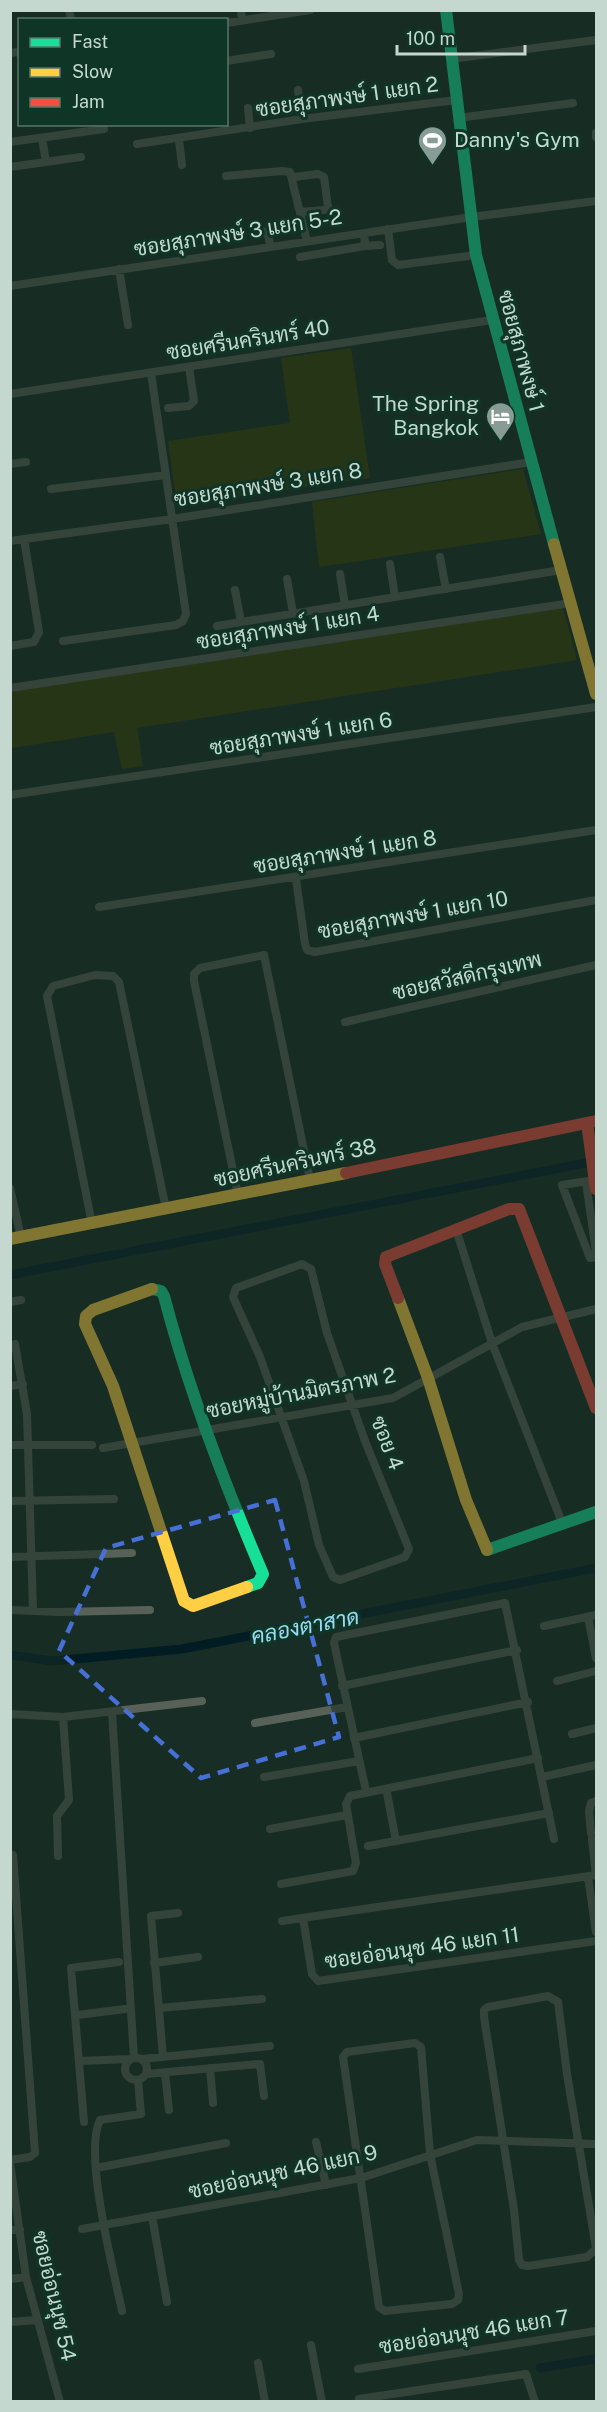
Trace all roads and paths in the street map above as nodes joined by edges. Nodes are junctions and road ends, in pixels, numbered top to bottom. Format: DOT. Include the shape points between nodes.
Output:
graph roads {
  1 [pos="241,10"];
  2 [pos="310,10"];
  3 [pos="446,10"];
  4 [pos="242,20"];
  5 [pos="228,22"];
  6 [pos="597,40"];
  7 [pos="271,54"];
  8 [pos="451,59"];
  9 [pos="228,61"];
  10 [pos="298,90"];
  11 [pos="456,100"];
  12 [pos="573,103"];
  13 [pos="248,108"];
  14 [pos="458,118"];
  15 [pos="302,119"];
  16 [pos="250,128"];
  17 [pos="104,129"];
  18 [pos="42,138"];
  19 [pos="179,140"];
  20 [pos="10,142"];
  21 [pos="137,144"];
  22 [pos="81,157"];
  23 [pos="46,162"];
  24 [pos="182,165"];
  25 [pos="10,167"];
  26 [pos="226,176"];
  27 [pos="293,177"];
  28 [pos="597,201"];
  29 [pos="300,212"];
  30 [pos="472,217"];
  31 [pos="388,229"];
  32 [pos="258,231"];
  33 [pos="364,233"];
  34 [pos="307,241"];
  35 [pos="380,244"];
  36 [pos="365,246"];
  37 [pos="271,247"];
  38 [pos="476,255"];
  39 [pos="300,257"];
  40 [pos="119,269"];
  41 [pos="10,286"];
  42 [pos="492,320"];
  43 [pos="128,325"];
  44 [pos="189,367"];
  45 [pos="151,373"];
  46 [pos="10,394"];
  47 [pos="168,408"];
  48 [pos="26,462"];
  49 [pos="531,462"];
  50 [pos="10,464"];
  51 [pos="165,475"];
  52 [pos="51,489"];
  53 [pos="172,519"];
  54 [pos="24,539"];
  55 [pos="10,541"];
  56 [pos="440,557"];
  57 [pos="390,564"];
  58 [pos="561,570"];
  59 [pos="340,574"];
  60 [pos="287,579"];
  61 [pos="446,589"];
  62 [pos="235,590"];
  63 [pos="395,597"];
  64 [pos="571,603"];
  65 [pos="345,605"];
  66 [pos="293,614"];
  67 [pos="241,622"];
  68 [pos="217,626"];
  69 [pos="63,641"];
  70 [pos="10,646"];
  71 [pos="10,688"];
  72 [pos="597,694"];
  73 [pos="597,707"];
  74 [pos="10,795"];
  75 [pos="597,830"];
  76 [pos="296,879"];
  77 [pos="597,900"];
  78 [pos="99,907"];
  79 [pos="597,965"];
  80 [pos="345,1022"];
  81 [pos="592,1122"];
  82 [pos="310,1180"];
  83 [pos="593,1181"];
  84 [pos="10,1188"];
  85 [pos="238,1196"];
  86 [pos="166,1209"];
  87 [pos="92,1224"];
  88 [pos="456,1229"];
  89 [pos="16,1238"];
  90 [pos="597,1252"];
  91 [pos="597,1257"];
  92 [pos="21,1300"];
  93 [pos="10,1302"];
  94 [pos="597,1308"];
  95 [pos="563,1317"];
  96 [pos="492,1343"];
  97 [pos="15,1344"];
  98 [pos="428,1378"];
  99 [pos="22,1384"];
  100 [pos="10,1386"];
  101 [pos="353,1406"];
  102 [pos="597,1408"];
  103 [pos="282,1419"];
  104 [pos="207,1431"];
  105 [pos="132,1444"];
  106 [pos="10,1445"];
  107 [pos="28,1445"];
  108 [pos="92,1445"];
  109 [pos="103,1448"];
  110 [pos="114,1499"];
  111 [pos="31,1500"];
  112 [pos="10,1501"];
  113 [pos="597,1512"];
  114 [pos="563,1525"];
  115 [pos="132,1553"];
  116 [pos="32,1556"];
  117 [pos="10,1557"];
  118 [pos="10,1610"];
  119 [pos="150,1610"];
  120 [pos="33,1611"];
  121 [pos="592,1616"];
  122 [pos="544,1626"];
  123 [pos="517,1650"];
  124 [pos="597,1659"];
  125 [pos="597,1671"];
  126 [pos="557,1681"];
  127 [pos="342,1686"];
  128 [pos="202,1701"];
  129 [pos="528,1702"];
  130 [pos="347,1707"];
  131 [pos="112,1712"];
  132 [pos="10,1714"];
  133 [pos="63,1718"];
  134 [pos="255,1723"];
  135 [pos="597,1728"];
  136 [pos="572,1734"];
  137 [pos="354,1738"];
  138 [pos="538,1758"];
  139 [pos="359,1761"];
  140 [pos="597,1765"];
  141 [pos="264,1777"];
  142 [pos="542,1778"];
  143 [pos="366,1791"];
  144 [pos="387,1793"];
  145 [pos="597,1801"];
  146 [pos="549,1813"];
  147 [pos="347,1815"];
  148 [pos="270,1829"];
  149 [pos="554,1839"];
  150 [pos="396,1841"];
  151 [pos="368,1846"];
  152 [pos="13,1855"];
  153 [pos="58,1856"];
  154 [pos="594,1876"];
  155 [pos="281,1884"];
  156 [pos="178,1913"];
  157 [pos="303,1918"];
  158 [pos="282,1921"];
  159 [pos="597,1932"];
  160 [pos="597,1941"];
  161 [pos="198,1957"];
  162 [pos="119,1962"];
  163 [pos="154,1963"];
  164 [pos="262,1999"];
  165 [pos="159,2008"];
  166 [pos="125,2009"];
  167 [pos="77,2015"];
  168 [pos="270,2046"];
  169 [pos="163,2057"];
  170 [pos="135,2059"];
  171 [pos="80,2061"];
  172 [pos="210,2068"];
  173 [pos="165,2073"];
  174 [pos="146,2074"];
  175 [pos="138,2080"];
  176 [pos="264,2096"];
  177 [pos="213,2103"];
  178 [pos="169,2110"];
  179 [pos="84,2122"];
  180 [pos="503,2139"];
  181 [pos="316,2142"];
  182 [pos="226,2143"];
  183 [pos="580,2143"];
  184 [pos="597,2144"];
  185 [pos="430,2154"];
  186 [pos="10,2161"];
  187 [pos="96,2169"];
  188 [pos="361,2178"];
  189 [pos="326,2185"];
  190 [pos="13,2193"];
  191 [pos="152,2217"];
  192 [pos="105,2225"];
  193 [pos="82,2229"];
  194 [pos="15,2230"];
  195 [pos="597,2249"];
  196 [pos="26,2277"];
  197 [pos="10,2279"];
  198 [pos="167,2301"];
  199 [pos="122,2311"];
  200 [pos="38,2320"];
  201 [pos="10,2322"];
  202 [pos="597,2331"];
  203 [pos="311,2345"];
  204 [pos="258,2363"];
  205 [pos="357,2369"];
  206 [pos="60,2402"];
  207 [pos="265,2402"];
  208 [pos="322,2402"];
  209 [pos="359,2402"];
  210 [pos="535,2402"];
  1 -- 4 [label="street"];
  2 -- 4 [label="street"];
  3 -- 8 [label="street, ซอยสุภาพงษ์ 1"];
  4 -- 5 [label="street"];
  6 -- 8 [label="street"];
  7 -- 9 [label="street"];
  8 -- 11 [label="street, ซอยสุภาพงษ์ 1"];
  10 -- 15 [label="street"];
  11 -- 14 [label="street, ซอยสุภาพงษ์ 1"];
  11 -- 15 [label="street, ซอยสุภาพงษ์ 1 แยก 2"];
  12 -- 14 [label="street"];
  13 -- 16 [label="street"];
  14 -- 30 [label="street, ซอยสุภาพงษ์ 1"];
  15 -- 16 [label="street, ซอยสุภาพงษ์ 1 แยก 2"];
  16 -- 19 [label="street, ซอยสุภาพงษ์ 1 แยก 2"];
  17 -- 18 [label="street"];
  18 -- 20 [label="street"];
  18 -- 23 [label="street"];
  19 -- 21 [label="street, ซอยสุภาพงษ์ 1 แยก 2"];
  19 -- 24 [label="street"];
  22 -- 23 [label="street"];
  23 -- 25 [label="street"];
  26 -- 27 [label="street" via="282,171"];
  27 -- 29 [label="street"];
  27 -- 29 [label="street" via="324,177 328,207"];
  28 -- 30 [label="street, ซอยสุภาพงษ์ 3 แยก 5-2"];
  29 -- 34 [label="street"];
  30 -- 31 [label="street, ซอยสุภาพงษ์ 3 แยก 5-2"];
  30 -- 38 [label="street, ซอยสุภาพงษ์ 1"];
  31 -- 33 [label="street, ซอยสุภาพงษ์ 3 แยก 5-2"];
  31 -- 38 [label="street" via="392,260 399,265"];
  32 -- 37 [label="street" via="267,232"];
  33 -- 34 [label="street, ซอยสุภาพงษ์ 3 แยก 5-2"];
  33 -- 36 [label="street"];
  34 -- 37 [label="street, ซอยสุภาพงษ์ 3 แยก 5-2"];
  35 -- 36 [label="street"];
  36 -- 39 [label="street"];
  37 -- 40 [label="street, ซอยสุภาพงษ์ 3 แยก 5-2"];
  38 -- 42 [label="street, ซอยสุภาพงษ์ 1"];
  40 -- 41 [label="street, ซอยสุภาพงษ์ 3 แยก 5-2"];
  40 -- 43 [label="street"];
  42 -- 44 [label="street, ซอยศรีนครินทร์ 40"];
  42 -- 49 [label="street, ซอยสุภาพงษ์ 1"];
  44 -- 45 [label="street, ซอยศรีนครินทร์ 40"];
  44 -- 47 [label="street" via="194,401 189,406"];
  45 -- 46 [label="street, ซอยศรีนครินทร์ 40"];
  45 -- 51 [label="street"];
  48 -- 50 [label="street"];
  49 -- 53 [label="street, ซอยสุภาพงษ์ 3 แยก 8"];
  49 -- 58 [label="street, ซอยสุภาพงษ์ 1"];
  51 -- 52 [label="street"];
  51 -- 53 [label="street"];
  53 -- 54 [label="street, ซอยสุภาพงษ์ 3 แยก 8"];
  53 -- 69 [label="street" via="186,614 183,621"];
  54 -- 55 [label="street, ซอยสุภาพงษ์ 3 แยก 8"];
  54 -- 70 [label="street" via="39,632 34,642"];
  56 -- 61 [label="street"];
  57 -- 63 [label="street"];
  58 -- 61 [label="street"];
  58 -- 64 [label="street, ซอยสุภาพงษ์ 1"];
  59 -- 65 [label="street"];
  60 -- 66 [label="street"];
  61 -- 63 [label="street"];
  62 -- 67 [label="street"];
  63 -- 65 [label="street"];
  64 -- 71 [label="street, ซอยสุภาพงษ์ 1 แยก 4"];
  64 -- 72 [label="street, ซอยสุภาพงษ์ 1"];
  65 -- 66 [label="street"];
  66 -- 67 [label="street"];
  67 -- 68 [label="street"];
  73 -- 74 [label="street, ซอยสุภาพงษ์ 1 แยก 6"];
  75 -- 76 [label="street, ซอยสุภาพงษ์ 1 แยก 8"];
  76 -- 77 [label="street, ซอยสุภาพงษ์ 1 แยก 10" via="305,944 315,952"];
  76 -- 78 [label="street, ซอยสุภาพงษ์ 1 แยก 8"];
  79 -- 80 [label="street, ซอยสวัสดีกรุงเทพ"];
  81 -- 82 [label="street, ซอยศรีนครินทร์ 38"];
  81 -- 83 [label="street"];
  82 -- 85 [label="street, ซอยศรีนครินทร์ 38"];
  82 -- 85 [label="street" via="264,955 200,968 194,974"];
  83 -- 90 [label="street"];
  83 -- 91 [label="street" via="562,1185 590,1258"];
  84 -- 89 [label="street"];
  85 -- 86 [label="street, ซอยศรีนครินทร์ 38"];
  86 -- 87 [label="street, ซอยศรีนครินทร์ 38"];
  86 -- 87 [label="street" via="119,982 107,975 80,979 53,986 47,996"];
  87 -- 89 [label="street, ซอยศรีนครินทร์ 38"];
  88 -- 95 [label="street" via="509,1209 519,1209"];
  88 -- 96 [label="street"];
  88 -- 98 [label="street" via="388,1254 385,1259"];
  92 -- 93 [label="street"];
  94 -- 95 [label="street, ซอยหมู่บ้านมิตรภาพ 2"];
  95 -- 96 [label="street, ซอยหมู่บ้านมิตรภาพ 2" via="530,1324"];
  95 -- 102 [label="street"];
  96 -- 98 [label="street, ซอยหมู่บ้านมิตรภาพ 2"];
  96 -- 114 [label="street"];
  97 -- 99 [label="street"];
  98 -- 101 [label="street, ซอยหมู่บ้านมิตรภาพ 2" via="402,1395"];
  98 -- 114 [label="street" via="486,1550"];
  99 -- 100 [label="street"];
  99 -- 107 [label="street"];
  101 -- 103 [label="street, ซอยหมู่บ้านมิตรภาพ 2"];
  101 -- 103 [label="street, ซอย 4" via="324,1323 311,1269 302,1263 234,1291"];
  101 -- 103 [label="street, ซอย 4" via="409,1552 405,1557 340,1580 333,1576 319,1545 308,1492"];
  103 -- 104 [label="street, ซอยหมู่บ้านมิตรภาพ 2"];
  104 -- 105 [label="street, ซอยหมู่บ้านมิตรภาพ 2"];
  104 -- 105 [label="street" via="178,1351 164,1296 152,1289 93,1310 85,1320"];
  104 -- 105 [label="street" via="263,1574 258,1583 193,1606 184,1600"];
  105 -- 109 [label="street, ซอยหมู่บ้านมิตรภาพ 2"];
  106 -- 107 [label="street"];
  107 -- 108 [label="street"];
  107 -- 111 [label="street"];
  110 -- 111 [label="street"];
  111 -- 112 [label="street"];
  111 -- 116 [label="street"];
  113 -- 114 [label="street"];
  115 -- 116 [label="street"];
  116 -- 117 [label="street"];
  116 -- 120 [label="street"];
  118 -- 120 [label="street"];
  119 -- 120 [label="street"];
  121 -- 122 [label="street"];
  121 -- 124 [label="street"];
  123 -- 127 [label="street"];
  123 -- 127 [label="street" via="507,1606 498,1603 336,1637"];
  123 -- 129 [label="street"];
  125 -- 126 [label="street"];
  127 -- 130 [label="street"];
  128 -- 131 [label="street"];
  129 -- 137 [label="street"];
  129 -- 138 [label="street"];
  130 -- 134 [label="street"];
  130 -- 137 [label="street"];
  131 -- 133 [label="street"];
  131 -- 170 [label="street"];
  132 -- 133 [label="street"];
  133 -- 153 [label="street" via="69,1800 57,1816"];
  135 -- 136 [label="street"];
  137 -- 139 [label="street"];
  138 -- 142 [label="street"];
  138 -- 143 [label="street"];
  139 -- 141 [label="street"];
  139 -- 143 [label="street"];
  140 -- 142 [label="street"];
  142 -- 146 [label="street"];
  143 -- 147 [label="street" via="347,1797"];
  144 -- 150 [label="street"];
  145 -- 154 [label="street" via="591,1803 589,1811"];
  146 -- 149 [label="street"];
  146 -- 150 [label="street"];
  147 -- 148 [label="street"];
  147 -- 155 [label="street" via="356,1863 353,1870"];
  150 -- 151 [label="street"];
  152 -- 186 [label="street, ซอยอ่อนนุช 54" via="35,2153"];
  154 -- 157 [label="street"];
  154 -- 159 [label="street"];
  156 -- 163 [label="street" via="151,1916"];
  157 -- 158 [label="street"];
  157 -- 160 [label="street, ซอยอ่อนนุช 46 แยก 11" via="312,1974 318,1981"];
  161 -- 163 [label="street"];
  162 -- 167 [label="street" via="71,1968"];
  163 -- 165 [label="street"];
  164 -- 165 [label="street"];
  165 -- 169 [label="street"];
  166 -- 167 [label="street"];
  167 -- 171 [label="street"];
  168 -- 169 [label="street"];
  169 -- 170 [label="street"];
  170 -- 171 [label="street"];
  170 -- 174 [label="street" via="147,2066"];
  170 -- 175 [label="street" via="124,2066 125,2073"];
  171 -- 179 [label="street"];
  172 -- 173 [label="street"];
  172 -- 176 [label="street" via="260,2064"];
  172 -- 177 [label="street"];
  173 -- 174 [label="street"];
  173 -- 178 [label="street"];
  174 -- 175 [label="street"];
  175 -- 187 [label="street" via="141,2114 100,2120 95,2129"];
  180 -- 183 [label="street, ซอยอ่อนนุช 46 แยก 9"];
  180 -- 183 [label="street" via="484,2010 548,1996 558,2002"];
  180 -- 185 [label="street, ซอยอ่อนนุช 46 แยก 9" via="464,2142"];
  180 -- 195 [label="street" via="522,2265 587,2257"];
  181 -- 189 [label="street"];
  182 -- 187 [label="street"];
  183 -- 184 [label="street, ซอยอ่อนนุช 46 แยก 9"];
  183 -- 195 [label="street"];
  185 -- 188 [label="street, ซอยอ่อนนุช 46 แยก 9"];
  185 -- 188 [label="street" via="419,2044 346,2052 343,2057"];
  185 -- 188 [label="street" via="459,2294 452,2304 385,2311 379,2307"];
  186 -- 190 [label="street, ซอยอ่อนนุช 54"];
  187 -- 192 [label="street"];
  188 -- 189 [label="street, ซอยอ่อนนุช 46 แยก 9"];
  189 -- 191 [label="street, ซอยอ่อนนุช 46 แยก 9"];
  190 -- 194 [label="street, ซอยอ่อนนุช 54"];
  191 -- 192 [label="street, ซอยอ่อนนุช 46 แยก 9"];
  191 -- 198 [label="street"];
  192 -- 193 [label="street, ซอยอ่อนนุช 46 แยก 9"];
  192 -- 199 [label="street"];
  194 -- 196 [label="street, ซอยอ่อนนุช 54"];
  196 -- 197 [label="street"];
  196 -- 200 [label="street, ซอยอ่อนนุช 54"];
  200 -- 201 [label="street"];
  200 -- 206 [label="street, ซอยอ่อนนุช 54"];
  202 -- 205 [label="street, ซอยอ่อนนุช 46 แยก 7"];
  203 -- 208 [label="street"];
  204 -- 207 [label="street"];
  209 -- 210 [label="street" via="526,2374"];
}
